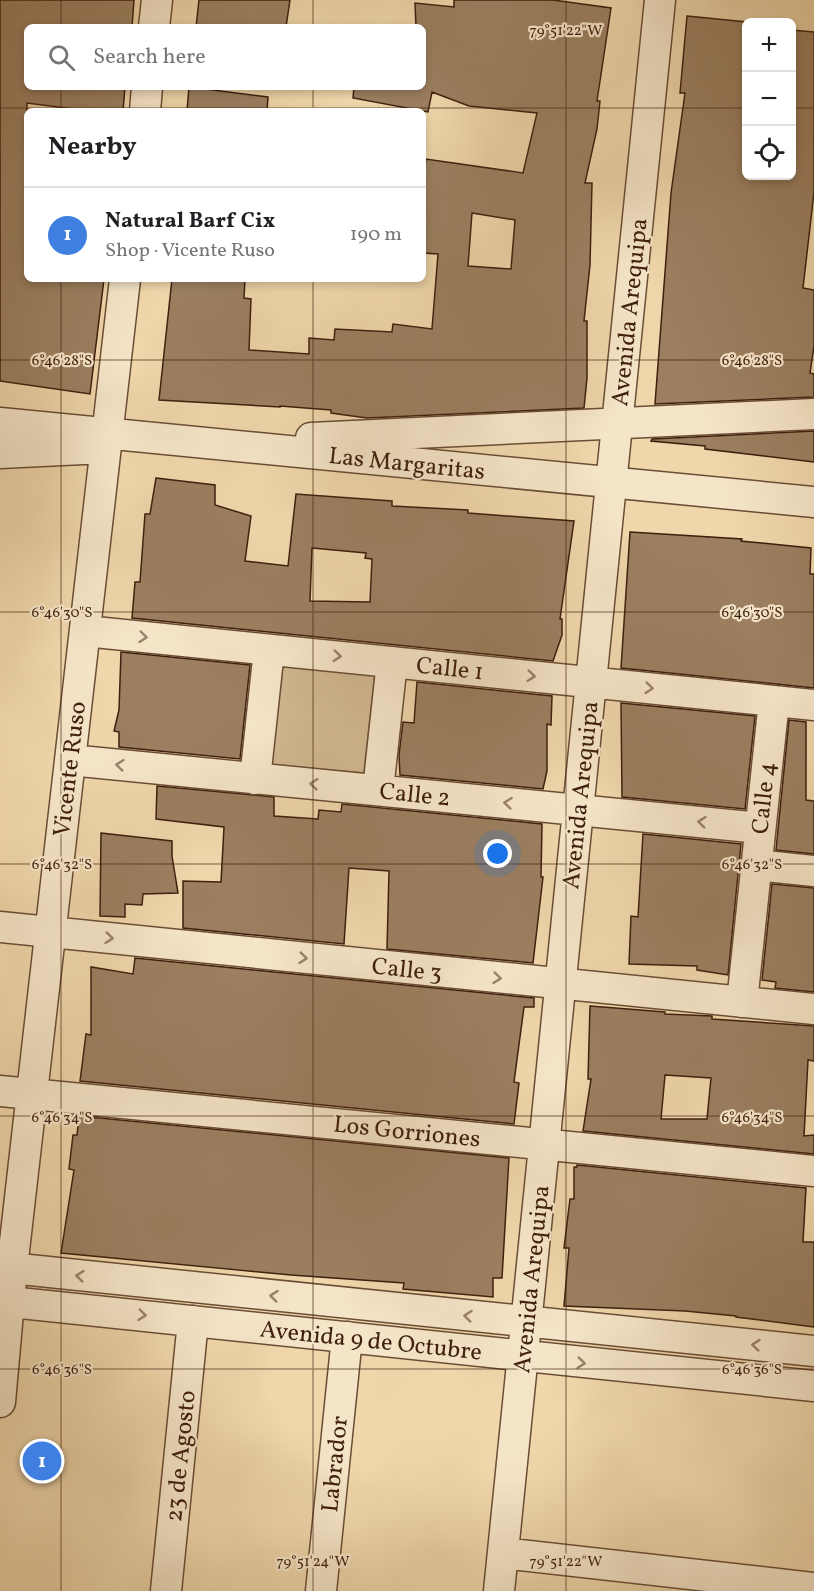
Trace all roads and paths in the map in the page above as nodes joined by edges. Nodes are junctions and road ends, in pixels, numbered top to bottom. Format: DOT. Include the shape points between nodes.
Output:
graph roads {
  1 [pos="157,0"];
  2 [pos="660,0"];
  3 [pos="154,24"];
  4 [pos="147,90"];
  5 [pos="145,108"];
  6 [pos="125,282"];
  7 [pos="814,414"];
  8 [pos="0,423"];
  9 [pos="108,434"];
  10 [pos="0,453"];
  11 [pos="611,483"];
  12 [pos="814,502"];
  13 [pos="85,631"];
  14 [pos="269,650"];
  15 [pos="392,662"];
  16 [pos="591,682"];
  17 [pos="774,700"];
  18 [pos="814,705"];
  19 [pos="70,760"];
  20 [pos="255,779"];
  21 [pos="378,790"];
  22 [pos="578,810"];
  23 [pos="760,828"];
  24 [pos="756,865"];
  25 [pos="814,872"];
  26 [pos="0,927"];
  27 [pos="51,932"];
  28 [pos="561,985"];
  29 [pos="742,1002"];
  30 [pos="814,1009"];
  31 [pos="0,1091"];
  32 [pos="32,1095"];
  33 [pos="544,1144"];
  34 [pos="814,1171"];
  35 [pos="6,1268"];
  36 [pos="4,1302"];
  37 [pos="194,1321"];
  38 [pos="526,1322"];
  39 [pos="347,1336"];
  40 [pos="814,1352"];
  41 [pos="523,1357"];
  42 [pos="814,1386"];
  43 [pos="0,1402"];
  44 [pos="503,1553"];
  45 [pos="814,1588"];
  46 [pos="166,1591"];
  47 [pos="321,1591"];
  48 [pos="499,1591"];
  1 -- 3 [label="street"];
  2 -- 11 [label="street, Avenida Arequipa"];
  4 -- 5 [label="street"];
  6 -- 9 [label="street, Vicente Ruso"];
  7 -- 10 [label="street"];
  8 -- 9 [label="street, Las Margaritas"];
  9 -- 11 [label="street, Las Margaritas"];
  9 -- 13 [label="street, Vicente Ruso"];
  11 -- 12 [label="street, Las Margaritas"];
  11 -- 16 [label="street, Avenida Arequipa"];
  13 -- 14 [label="street, Calle 1, one-way"];
  13 -- 19 [label="street, Vicente Ruso"];
  14 -- 15 [label="street, Calle 1, one-way"];
  14 -- 20 [label="street"];
  15 -- 16 [label="street, Calle 1, one-way"];
  15 -- 21 [label="street"];
  16 -- 17 [label="street, Calle 1, one-way"];
  16 -- 22 [label="street, Avenida Arequipa"];
  17 -- 18 [label="street, Calle 1"];
  17 -- 23 [label="street, Calle 4"];
  20 -- 19 [label="street, Calle 2, one-way"];
  19 -- 27 [label="street, Vicente Ruso"];
  21 -- 20 [label="street, Calle 2, one-way"];
  22 -- 21 [label="street, Calle 2, one-way"];
  23 -- 22 [label="street, Calle 2, one-way"];
  22 -- 28 [label="street, Avenida Arequipa"];
  23 -- 24 [label="street, Calle 4"];
  24 -- 25 [label="street"];
  24 -- 29 [label="street, Calle 4"];
  26 -- 27 [label="street, Calle 3"];
  27 -- 28 [label="street, Calle 3, one-way"];
  27 -- 32 [label="street, Vicente Ruso"];
  28 -- 29 [label="street, Calle 3"];
  28 -- 33 [label="street, Avenida Arequipa"];
  29 -- 30 [label="street, Calle 3"];
  31 -- 32 [label="street, Los Gorriones"];
  32 -- 33 [label="street, Los Gorriones"];
  32 -- 35 [label="street, Vicente Ruso"];
  33 -- 34 [label="street, Los Gorriones"];
  33 -- 38 [label="street, Avenida Arequipa"];
  35 -- 36 [label="street, Vicente Ruso"];
  38 -- 35 [label="street, Avenida 9 de Octubre, one-way"];
  36 -- 37 [label="street, Avenida 9 de Octubre, one-way"];
  36 -- 43 [label="street, Vicente Ruso"];
  37 -- 39 [label="street, Avenida 9 de Octubre"];
  37 -- 46 [label="street, 23 de Agosto"];
  40 -- 38 [label="street, Avenida 9 de Octubre, one-way"];
  38 -- 41 [label="street, Avenida Arequipa"];
  39 -- 41 [label="street, Avenida 9 de Octubre"];
  39 -- 47 [label="street, Labrador"];
  41 -- 42 [label="street, Avenida 9 de Octubre, one-way"];
  41 -- 44 [label="street, Avenida Arequipa"];
  44 -- 45 [label="street"];
  44 -- 48 [label="street, Avenida Arequipa"];
}
